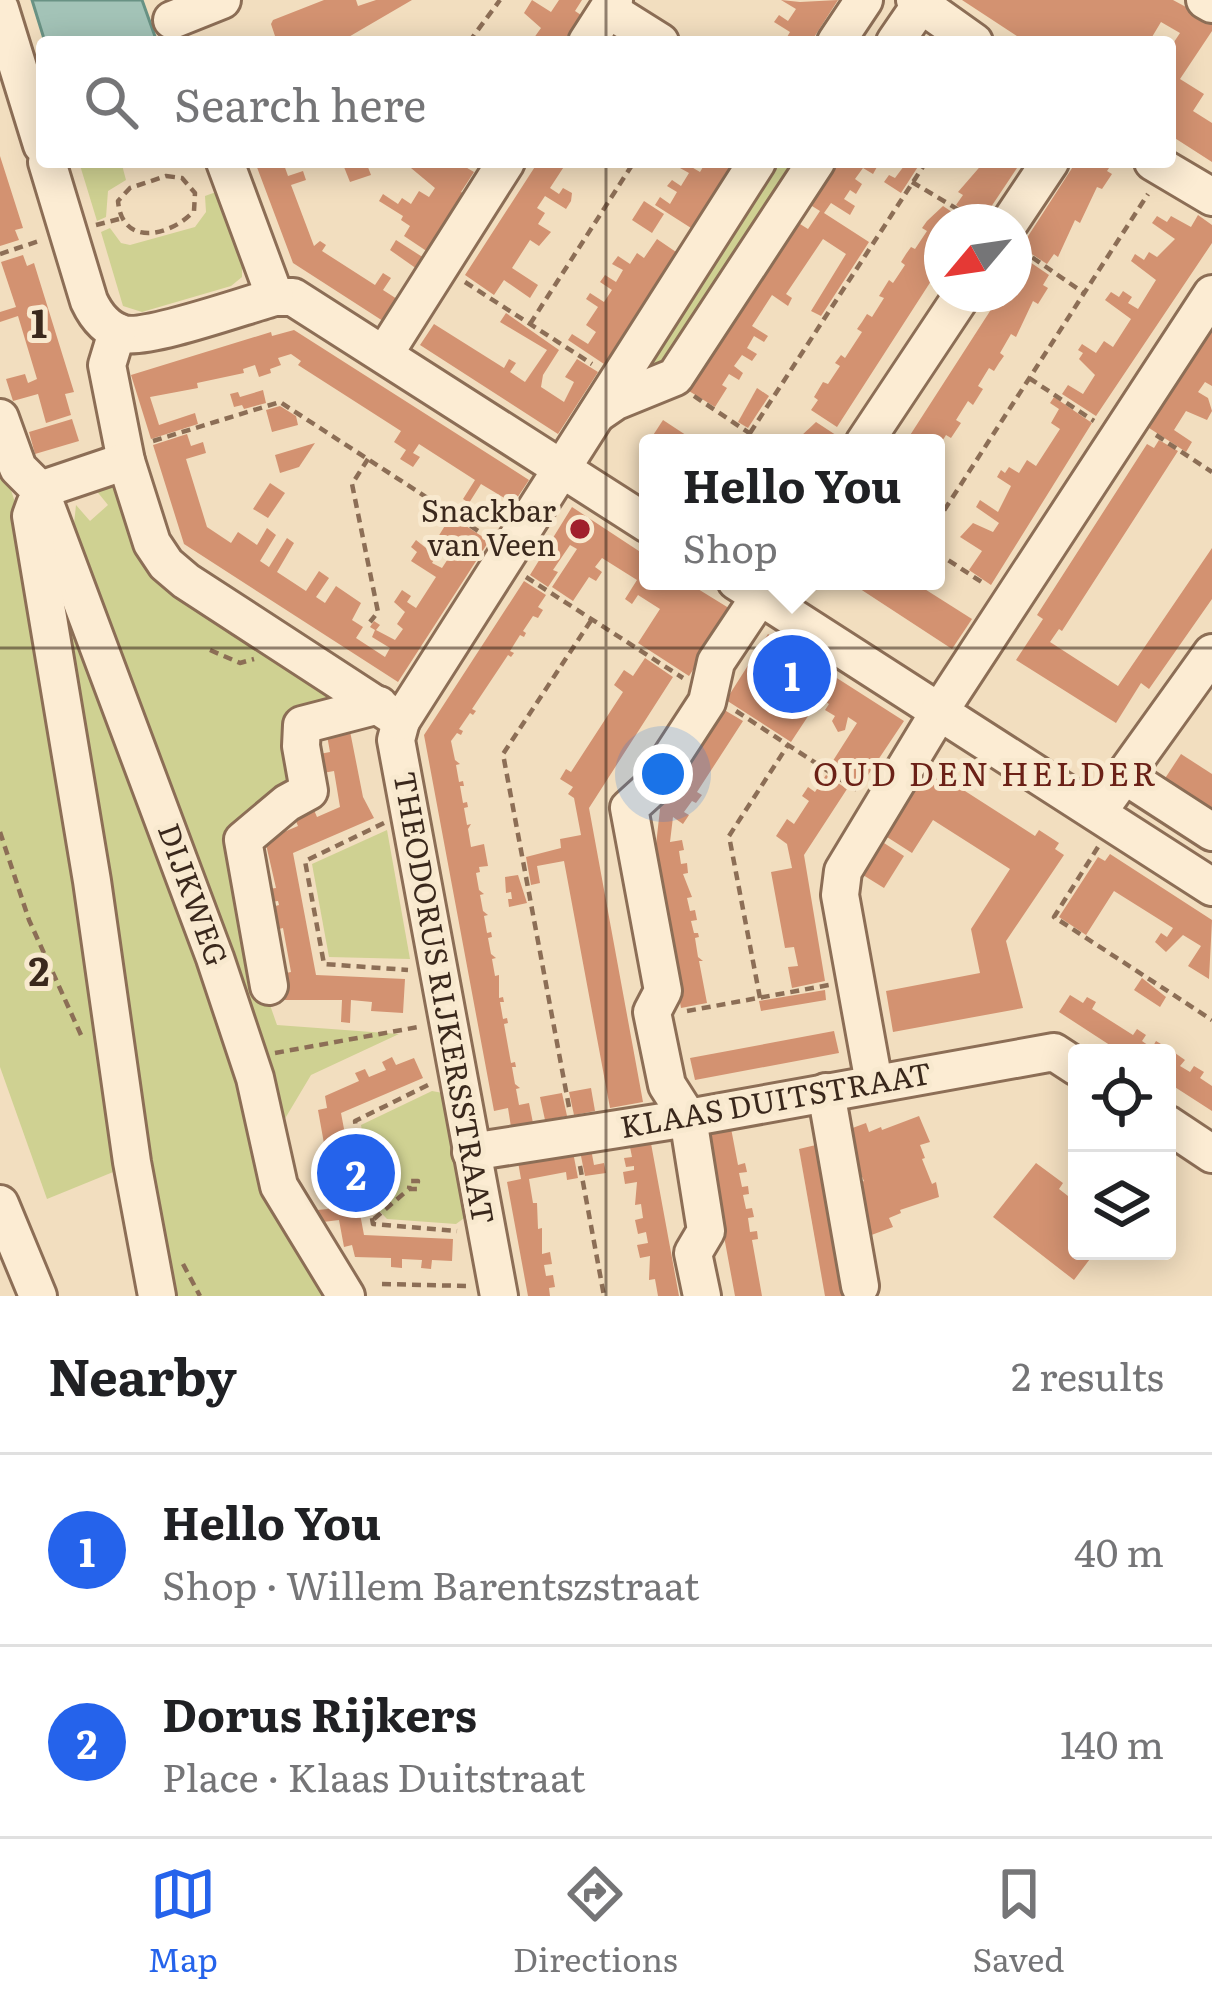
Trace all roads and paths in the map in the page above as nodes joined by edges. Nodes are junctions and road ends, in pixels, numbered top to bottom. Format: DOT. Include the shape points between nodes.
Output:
graph roads {
  1 [pos="221,0"];
  2 [pos="500,0"];
  3 [pos="864,0"];
  4 [pos="918,2"];
  5 [pos="611,5"];
  6 [pos="0,9"];
  7 [pos="173,21"];
  8 [pos="474,36"];
  9 [pos="591,36"];
  10 [pos="653,36"];
  11 [pos="840,36"];
  12 [pos="899,36"];
  13 [pos="966,36"];
  14 [pos="36,126"];
  15 [pos="49,168"];
  16 [pos="227,168"];
  17 [pos="489,168"];
  18 [pos="630,168"];
  19 [pos="753,168"];
  20 [pos="813,168"];
  21 [pos="922,168"];
  22 [pos="1046,168"];
  23 [pos="1157,168"];
  24 [pos="1164,168"];
  25 [pos="912,182"];
  26 [pos="1212,197"];
  27 [pos="949,204"];
  28 [pos="1022,204"];
  29 [pos="119,219"];
  30 [pos="1032,257"];
  31 [pos="440,266"];
  32 [pos="1084,293"];
  33 [pos="1212,294"];
  34 [pos="275,297"];
  35 [pos="951,312"];
  36 [pos="530,324"];
  37 [pos="117,332"];
  38 [pos="385,353"];
  39 [pos="1030,378"];
  40 [pos="617,380"];
  41 [pos="669,380"];
  42 [pos="594,416"];
  43 [pos="0,418"];
  44 [pos="1125,428"];
  45 [pos="750,433"];
  46 [pos="870,434"];
  47 [pos="368,459"];
  48 [pos="126,461"];
  49 [pos="560,468"];
  50 [pos="1212,472"];
  51 [pos="40,490"];
  52 [pos="945,502"];
  53 [pos="948,504"];
  54 [pos="945,509"];
  55 [pos="639,518"];
  56 [pos="945,558"];
  57 [pos="503,561"];
  58 [pos="753,590"];
  59 [pos="761,590"];
  60 [pos="1011,602"];
  61 [pos="592,619"];
  62 [pos="370,622"];
  63 [pos="1212,653"];
  64 [pos="707,702"];
  65 [pos="939,712"];
  66 [pos="390,714"];
  67 [pos="788,746"];
  68 [pos="1124,775"];
  69 [pos="882,806"];
  70 [pos="409,810"];
  71 [pos="1106,818"];
  72 [pos="1212,832"];
  73 [pos="1212,886"];
  74 [pos="438,973"];
  75 [pos="856,981"];
  76 [pos="269,986"];
  77 [pos="760,998"];
  78 [pos="652,1012"];
  79 [pos="1212,1020"];
  80 [pos="447,1022"];
  81 [pos="249,1058"];
  82 [pos="1068,1061"];
  83 [pos="456,1072"];
  84 [pos="874,1083"];
  85 [pos="826,1092"];
  86 [pos="688,1118"];
  87 [pos="1176,1130"];
  88 [pos="574,1136"];
  89 [pos="471,1152"];
  90 [pos="1212,1154"];
  91 [pos="410,1189"];
  92 [pos="0,1204"];
  93 [pos="373,1221"];
  94 [pos="487,1233"];
  95 [pos="382,1283"];
  96 [pos="860,1286"];
  97 [pos="498,1289"];
  98 [pos="38,1296"];
  99 [pos="157,1296"];
  100 [pos="346,1296"];
  101 [pos="604,1296"];
  102 [pos="702,1296"];
  1 -- 7 [label="street"];
  2 -- 8 [label="path"];
  3 -- 11 [label="street"];
  4 -- 12 [label="street"];
  4 -- 13 [label="street"];
  5 -- 9 [label="street"];
  5 -- 10 [label="street"];
  6 -- 14 [label="street"];
  15 -- 37 [label="street" via="89,301"];
  16 -- 34 [label="street"];
  17 -- 31 [label="street"];
  18 -- 36 [label="path"];
  19 -- 40 [label="street"];
  20 -- 41 [label="street"];
  21 -- 25 [label="path"];
  22 -- 28 [label="street"];
  23 -- 32 [label="path"];
  24 -- 26 [label="street"];
  25 -- 27 [label="path"];
  25 -- 45 [label="path"];
  29 -- 29 [label="path" via="142,234 185,221 195,193 182,178 166,176 130,188 118,202"];
  30 -- 32 [label="path"];
  31 -- 36 [label="path"];
  31 -- 38 [label="street"];
  32 -- 39 [label="path"];
  33 -- 44 [label="street"];
  34 -- 37 [label="street" via="141,334"];
  34 -- 38 [label="street" via="304,302"];
  35 -- 46 [label="street"];
  36 -- 40 [label="path"];
  37 -- 48 [label="street" via="107,365"];
  38 -- 49 [label="street"];
  39 -- 44 [label="path"];
  39 -- 53 [label="path"];
  40 -- 42 [label="street"];
  41 -- 42 [label="street"];
  41 -- 45 [label="path"];
  42 -- 49 [label="street"];
  43 -- 51 [label="street, DIJKWEG" via="18,467"];
  44 -- 50 [label="path"];
  44 -- 60 [label="street"];
  47 -- 48 [label="path" via="280,402 138,446"];
  47 -- 57 [label="path" via="493,540"];
  47 -- 62 [label="path" via="352,484 378,612"];
  48 -- 51 [label="street"];
  48 -- 66 [label="street" via="166,564"];
  49 -- 55 [label="street"];
  49 -- 57 [label="street"];
  51 -- 81 [label="street, DIJKWEG"];
  51 -- 99 [label="street" via="31,516"];
  52 -- 53 [label="path"];
  53 -- 54 [label="path"];
  56 -- 60 [label="path"];
  57 -- 61 [label="path"];
  57 -- 66 [label="street"];
  58 -- 64 [label="street" via="716,662"];
  59 -- 65 [label="street"];
  60 -- 65 [label="street"];
  61 -- 64 [label="path"];
  61 -- 88 [label="path" via="503,754"];
  63 -- 68 [label="street"];
  64 -- 67 [label="path" via="724,704"];
  64 -- 78 [label="street" via="629,808 663,992"];
  65 -- 69 [label="street"];
  65 -- 71 [label="street"];
  66 -- 70 [label="street, THEODORUS RIJKERSSTRAAT"];
  66 -- 76 [label="street" via="302,725 309,791 243,841"];
  67 -- 69 [label="path"];
  67 -- 77 [label="path" via="728,836"];
  68 -- 71 [label="street"];
  68 -- 72 [label="street"];
  69 -- 75 [label="street" via="843,871"];
  70 -- 74 [label="street, THEODORUS RIJKERSSTRAAT"];
  70 -- 74 [label="path" via="305,861 324,964"];
  71 -- 73 [label="street"];
  71 -- 79 [label="path" via="1054,917"];
  74 -- 80 [label="street, THEODORUS RIJKERSSTRAAT"];
  75 -- 77 [label="path"];
  75 -- 84 [label="street"];
  77 -- 78 [label="path"];
  78 -- 86 [label="street" via="667,1084"];
  80 -- 81 [label="path"];
  80 -- 83 [label="street, THEODORUS RIJKERSSTRAAT"];
  81 -- 100 [label="street, DIJKWEG" via="278,1186"];
  82 -- 84 [label="street, KLAAS DUITSTRAAT" via="1054,1052"];
  83 -- 89 [label="street, THEODORUS RIJKERSSTRAAT"];
  83 -- 93 [label="path" via="355,1121"];
  84 -- 85 [label="street, KLAAS DUITSTRAAT"];
  85 -- 86 [label="street, KLAAS DUITSTRAAT"];
  85 -- 96 [label="street"];
  86 -- 88 [label="street, KLAAS DUITSTRAAT"];
  86 -- 102 [label="street" via="706,1231 693,1253"];
  87 -- 90 [label="street"];
  88 -- 89 [label="street, KLAAS DUITSTRAAT"];
  88 -- 101 [label="path"];
  89 -- 94 [label="street, THEODORUS RIJKERSSTRAAT"];
  91 -- 93 [label="path"];
  92 -- 98 [label="street"];
  93 -- 94 [label="path"];
  94 -- 97 [label="street, THEODORUS RIJKERSSTRAAT"];
  95 -- 97 [label="path"];
}
